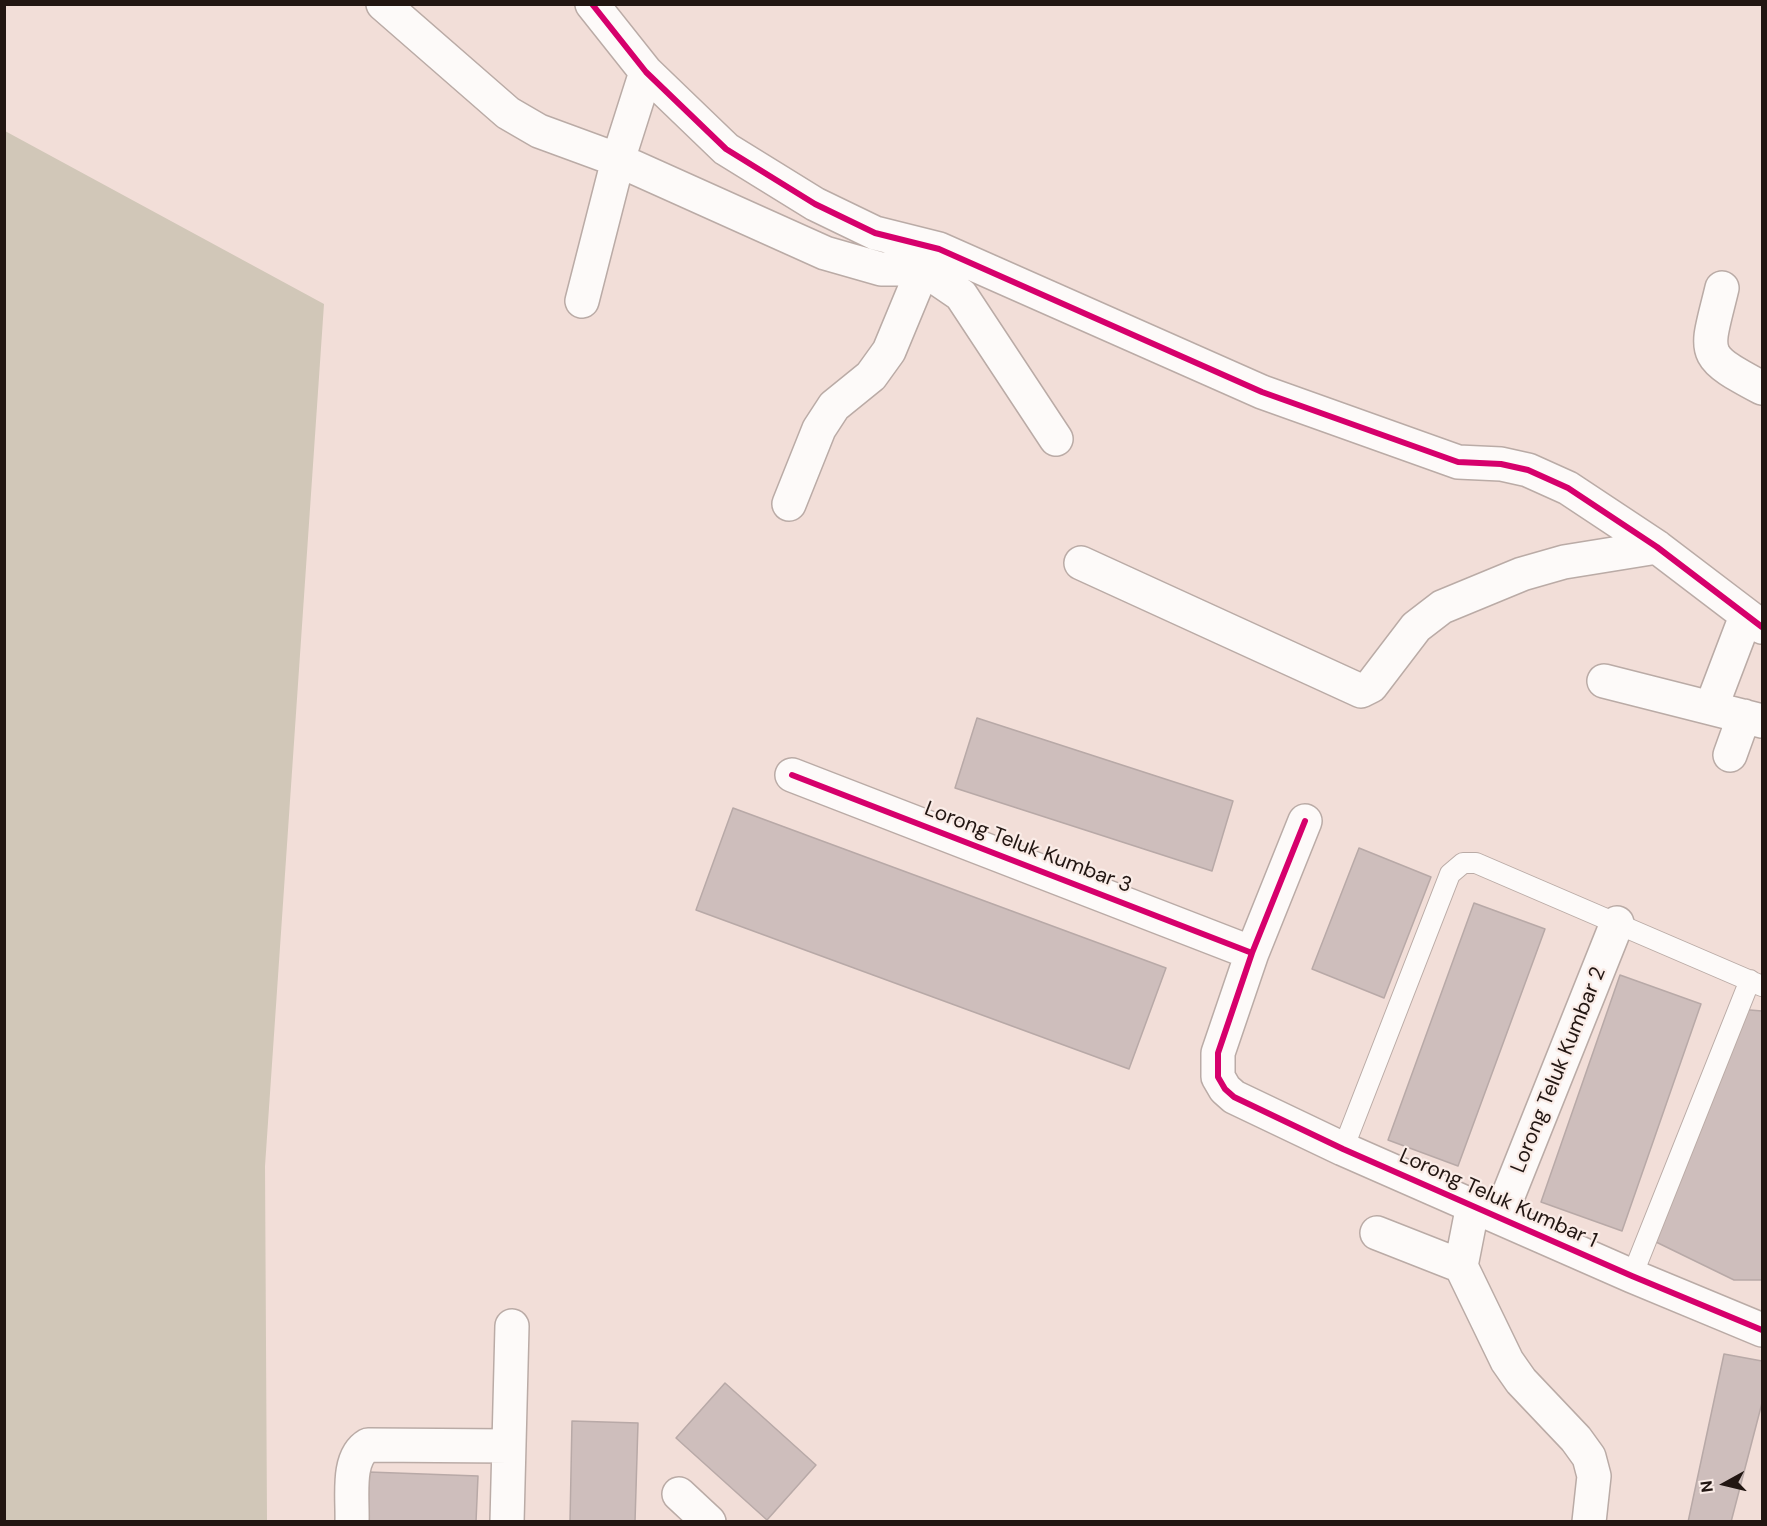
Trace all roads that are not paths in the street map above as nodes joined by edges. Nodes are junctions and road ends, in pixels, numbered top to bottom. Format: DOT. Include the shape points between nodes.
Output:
graph roads {
  1 [pos="383,4"];
  2 [pos="592,4"];
  3 [pos="646,72"];
  4 [pos="618,160"];
  5 [pos="931,259"];
  6 [pos="1722,288"];
  7 [pos="582,301"];
  8 [pos="1762,388"];
  9 [pos="1056,439"];
  10 [pos="789,504"];
  11 [pos="1657,547"];
  12 [pos="1081,563"];
  13 [pos="1754,621"];
  14 [pos="1604,681"];
  15 [pos="1711,708"];
  16 [pos="1753,718"];
  17 [pos="1730,755"];
  18 [pos="792,775"];
  19 [pos="1305,821"];
  20 [pos="1617,923"];
  21 [pos="1252,952"];
  22 [pos="1756,983"];
  23 [pos="1342,1149"];
  24 [pos="1487,1211"];
  25 [pos="1377,1233"];
  26 [pos="1461,1266"];
  27 [pos="1632,1276"];
  28 [pos="512,1326"];
  29 [pos="1762,1330"];
  30 [pos="508,1446"];
  31 [pos="679,1494"];
  32 [pos="352,1521"];
  33 [pos="507,1521"];
  34 [pos="709,1521"];
  35 [pos="1589,1521"];
  1 -- 4 [label="street" via="508,113 538,131"];
  2 -- 3 [label="street"];
  3 -- 4 [label="street"];
  3 -- 5 [label="street" via="726,149 815,204"];
  4 -- 5 [label="street" via="825,253 881,269"];
  4 -- 7 [label="street"];
  5 -- 9 [label="street" via="961,295"];
  5 -- 10 [label="street" via="889,351 871,376 834,406 819,429"];
  5 -- 11 [label="street" via="1262,392 1458,462 1528,470 1568,488"];
  6 -- 8 [label="street" via="1710,341 1713,354 1722,367"];
  11 -- 12 [label="street" via="1564,562 1487,586 1442,607 1416,627 1371,686 1361,691"];
  11 -- 13 [label="street"];
  13 -- 15 [label="street"];
  14 -- 15 [label="street"];
  15 -- 16 [label="street"];
  16 -- 17 [label="street"];
  18 -- 21 [label="street, Lorong Teluk Kumbar 3"];
  19 -- 21 [label="street"];
  20 -- 22 [label="lane"];
  20 -- 23 [label="lane" via="1476,863 1463,863 1456,868 1450,874"];
  20 -- 24 [label="street, Lorong Teluk Kumbar 2"];
  21 -- 23 [label="street, Lorong Teluk Kumbar 1" via="1218,1053 1218,1077 1234,1097"];
  22 -- 27 [label="lane"];
  23 -- 24 [label="street, Lorong Teluk Kumbar 1"];
  24 -- 26 [label="street, Lorong Teluk Kumbar 2"];
  24 -- 27 [label="street, Lorong Teluk Kumbar 1"];
  25 -- 26 [label="street"];
  26 -- 35 [label="street" via="1507,1361 1589,1457 1594,1476"];
  27 -- 29 [label="street, Lorong Teluk Kumbar 1"];
  28 -- 30 [label="street"];
  30 -- 32 [label="street" via="368,1445 359,1451 354,1463"];
  30 -- 33 [label="street"];
  31 -- 34 [label="street"];
}
